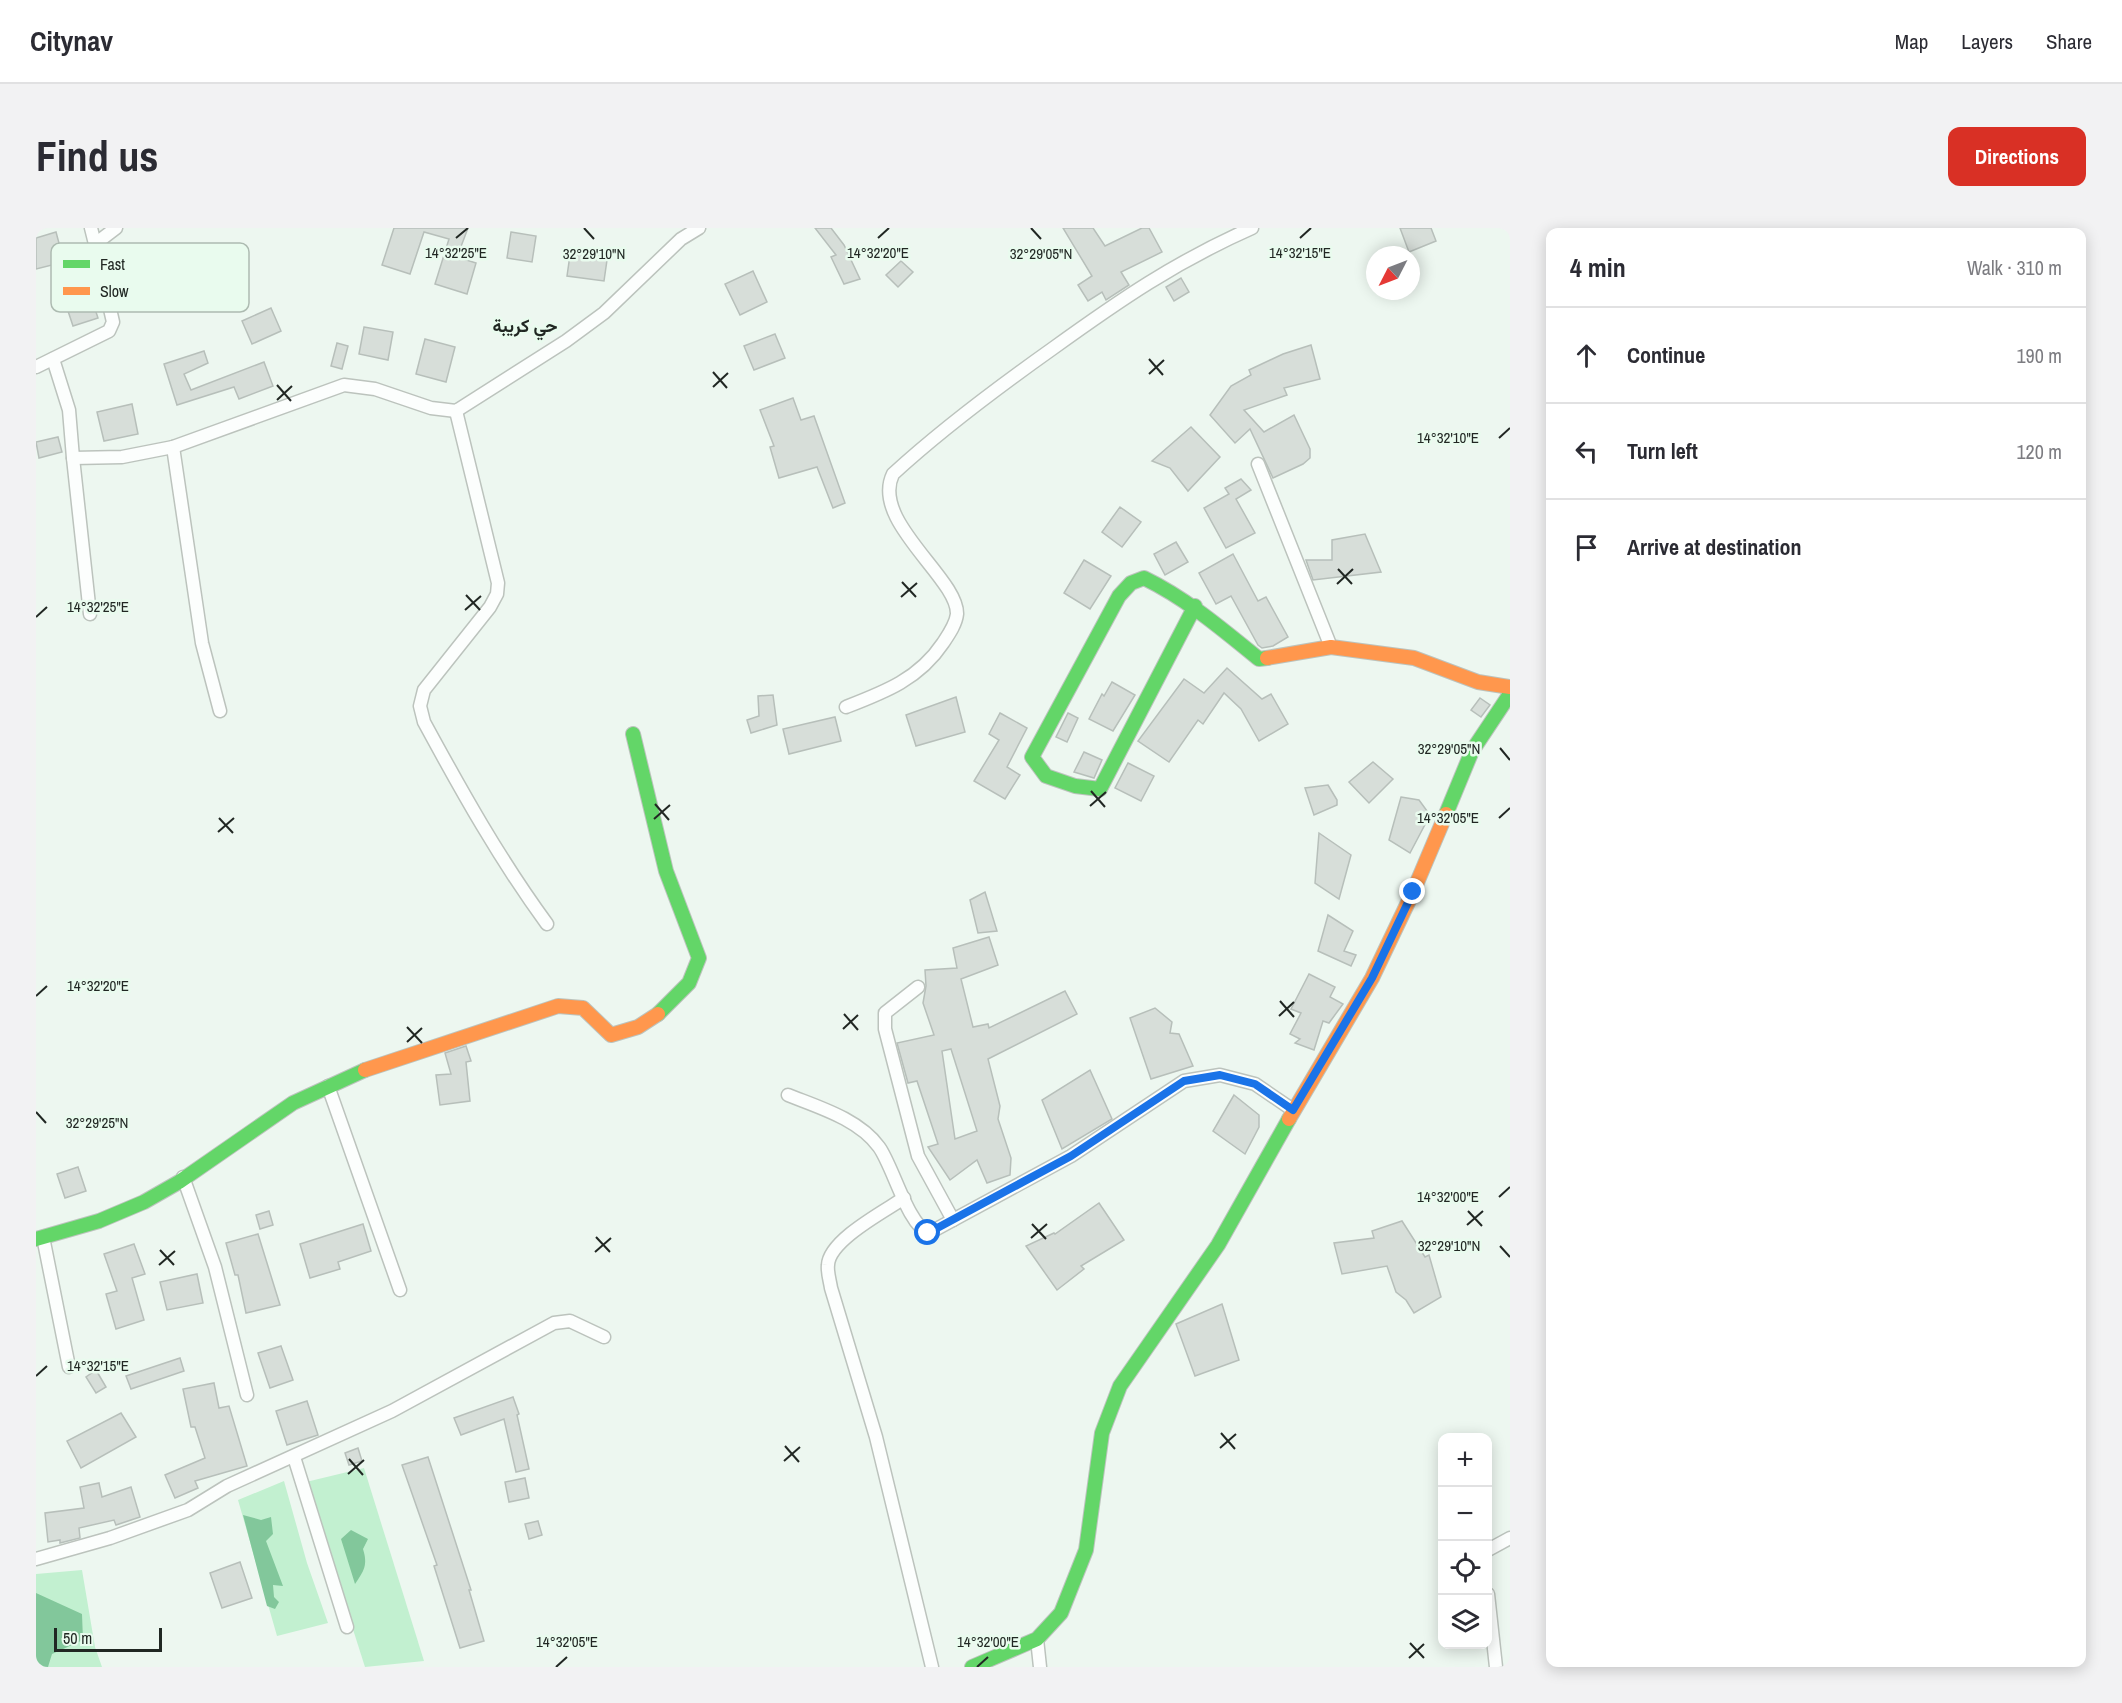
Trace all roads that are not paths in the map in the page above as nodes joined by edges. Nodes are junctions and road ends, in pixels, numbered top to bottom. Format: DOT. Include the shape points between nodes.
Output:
graph roads {
  1 [pos="91,228"];
  2 [pos="116,228"];
  3 [pos="699,228"];
  4 [pos="1252,228"];
  5 [pos="95,243"];
  6 [pos="96,243"];
  7 [pos="111,312"];
  8 [pos="53,360"];
  9 [pos="36,367"];
  10 [pos="456,411"];
  11 [pos="173,447"];
  12 [pos="73,458"];
  13 [pos="1258,464"];
  14 [pos="1195,606"];
  15 [pos="90,614"];
  16 [pos="1331,647"];
  17 [pos="1510,687"];
  18 [pos="1510,694"];
  19 [pos="846,707"];
  20 [pos="220,711"];
  21 [pos="633,734"];
  22 [pos="547,924"];
  23 [pos="918,987"];
  24 [pos="328,1086"];
  25 [pos="788,1095"];
  26 [pos="1293,1110"];
  27 [pos="183,1177"];
  28 [pos="904,1198"];
  29 [pos="953,1220"];
  30 [pos="39,1238"];
  31 [pos="400,1290"];
  32 [pos="604,1337"];
  33 [pos="69,1367"];
  34 [pos="247,1395"];
  35 [pos="294,1457"];
  36 [pos="1510,1538"];
  37 [pos="1492,1548"];
  38 [pos="36,1559"];
  39 [pos="1488,1595"];
  40 [pos="347,1627"];
  41 [pos="1037,1640"];
  42 [pos="932,1667"];
  43 [pos="972,1667"];
  44 [pos="1040,1667"];
  45 [pos="1496,1667"];
  1 -- 5 [label="street"];
  2 -- 6 [label="street"];
  3 -- 10 [label="street" via="681,239 604,313"];
  4 -- 19 [label="street" via="1200,250 1134,290 1003,384 893,474 888,493 892,507 918,553 955,602 957,615 952,630 922,669 896,688"];
  7 -- 8 [label="street" via="113,322 109,331"];
  8 -- 9 [label="street"];
  8 -- 12 [label="street" via="69,410"];
  10 -- 11 [label="street" via="431,408 375,389 344,385"];
  10 -- 22 [label="street" via="498,582 490,607 424,690 420,706 424,722 477,819"];
  11 -- 12 [label="street" via="122,457"];
  11 -- 20 [label="street" via="202,642"];
  12 -- 15 [label="street"];
  13 -- 16 [label="street"];
  14 -- 14 [label="street" via="1144,578 1131,583 1119,596 1032,757 1046,776 1100,789"];
  14 -- 16 [label="street" via="1259,659"];
  16 -- 17 [label="street" via="1414,658 1478,682"];
  18 -- 26 [label="street" via="1472,751 1372,978"];
  21 -- 24 [label="street" via="666,872 699,958 699,970 692,981 656,1016 620,1034 612,1035 583,1007 558,1006 372,1067"];
  23 -- 29 [label="street" via="885,1013 885,1029 918,1156"];
  24 -- 27 [label="street" via="280,1110"];
  24 -- 31 [label="street"];
  25 -- 28 [label="street" via="863,1130 879,1146"];
  26 -- 29 [label="street" via="1255,1084 1220,1075 1184,1081 1071,1156"];
  26 -- 41 [label="street" via="1218,1245 1120,1386 1102,1433 1086,1550 1061,1613"];
  27 -- 30 [label="street" via="117,1215"];
  27 -- 34 [label="street" via="215,1268"];
  28 -- 29 [label="street" via="922,1231 937,1231"];
  28 -- 42 [label="street" via="849,1235 833,1251 828,1264 831,1288 876,1437"];
  30 -- 33 [label="street"];
  32 -- 35 [label="street" via="570,1321 554,1323 392,1411"];
  35 -- 38 [label="street" via="227,1486 188,1510"];
  35 -- 40 [label="street"];
  36 -- 37 [label="street"];
  39 -- 45 [label="street"];
  41 -- 43 [label="street"];
  41 -- 44 [label="street"];
}
